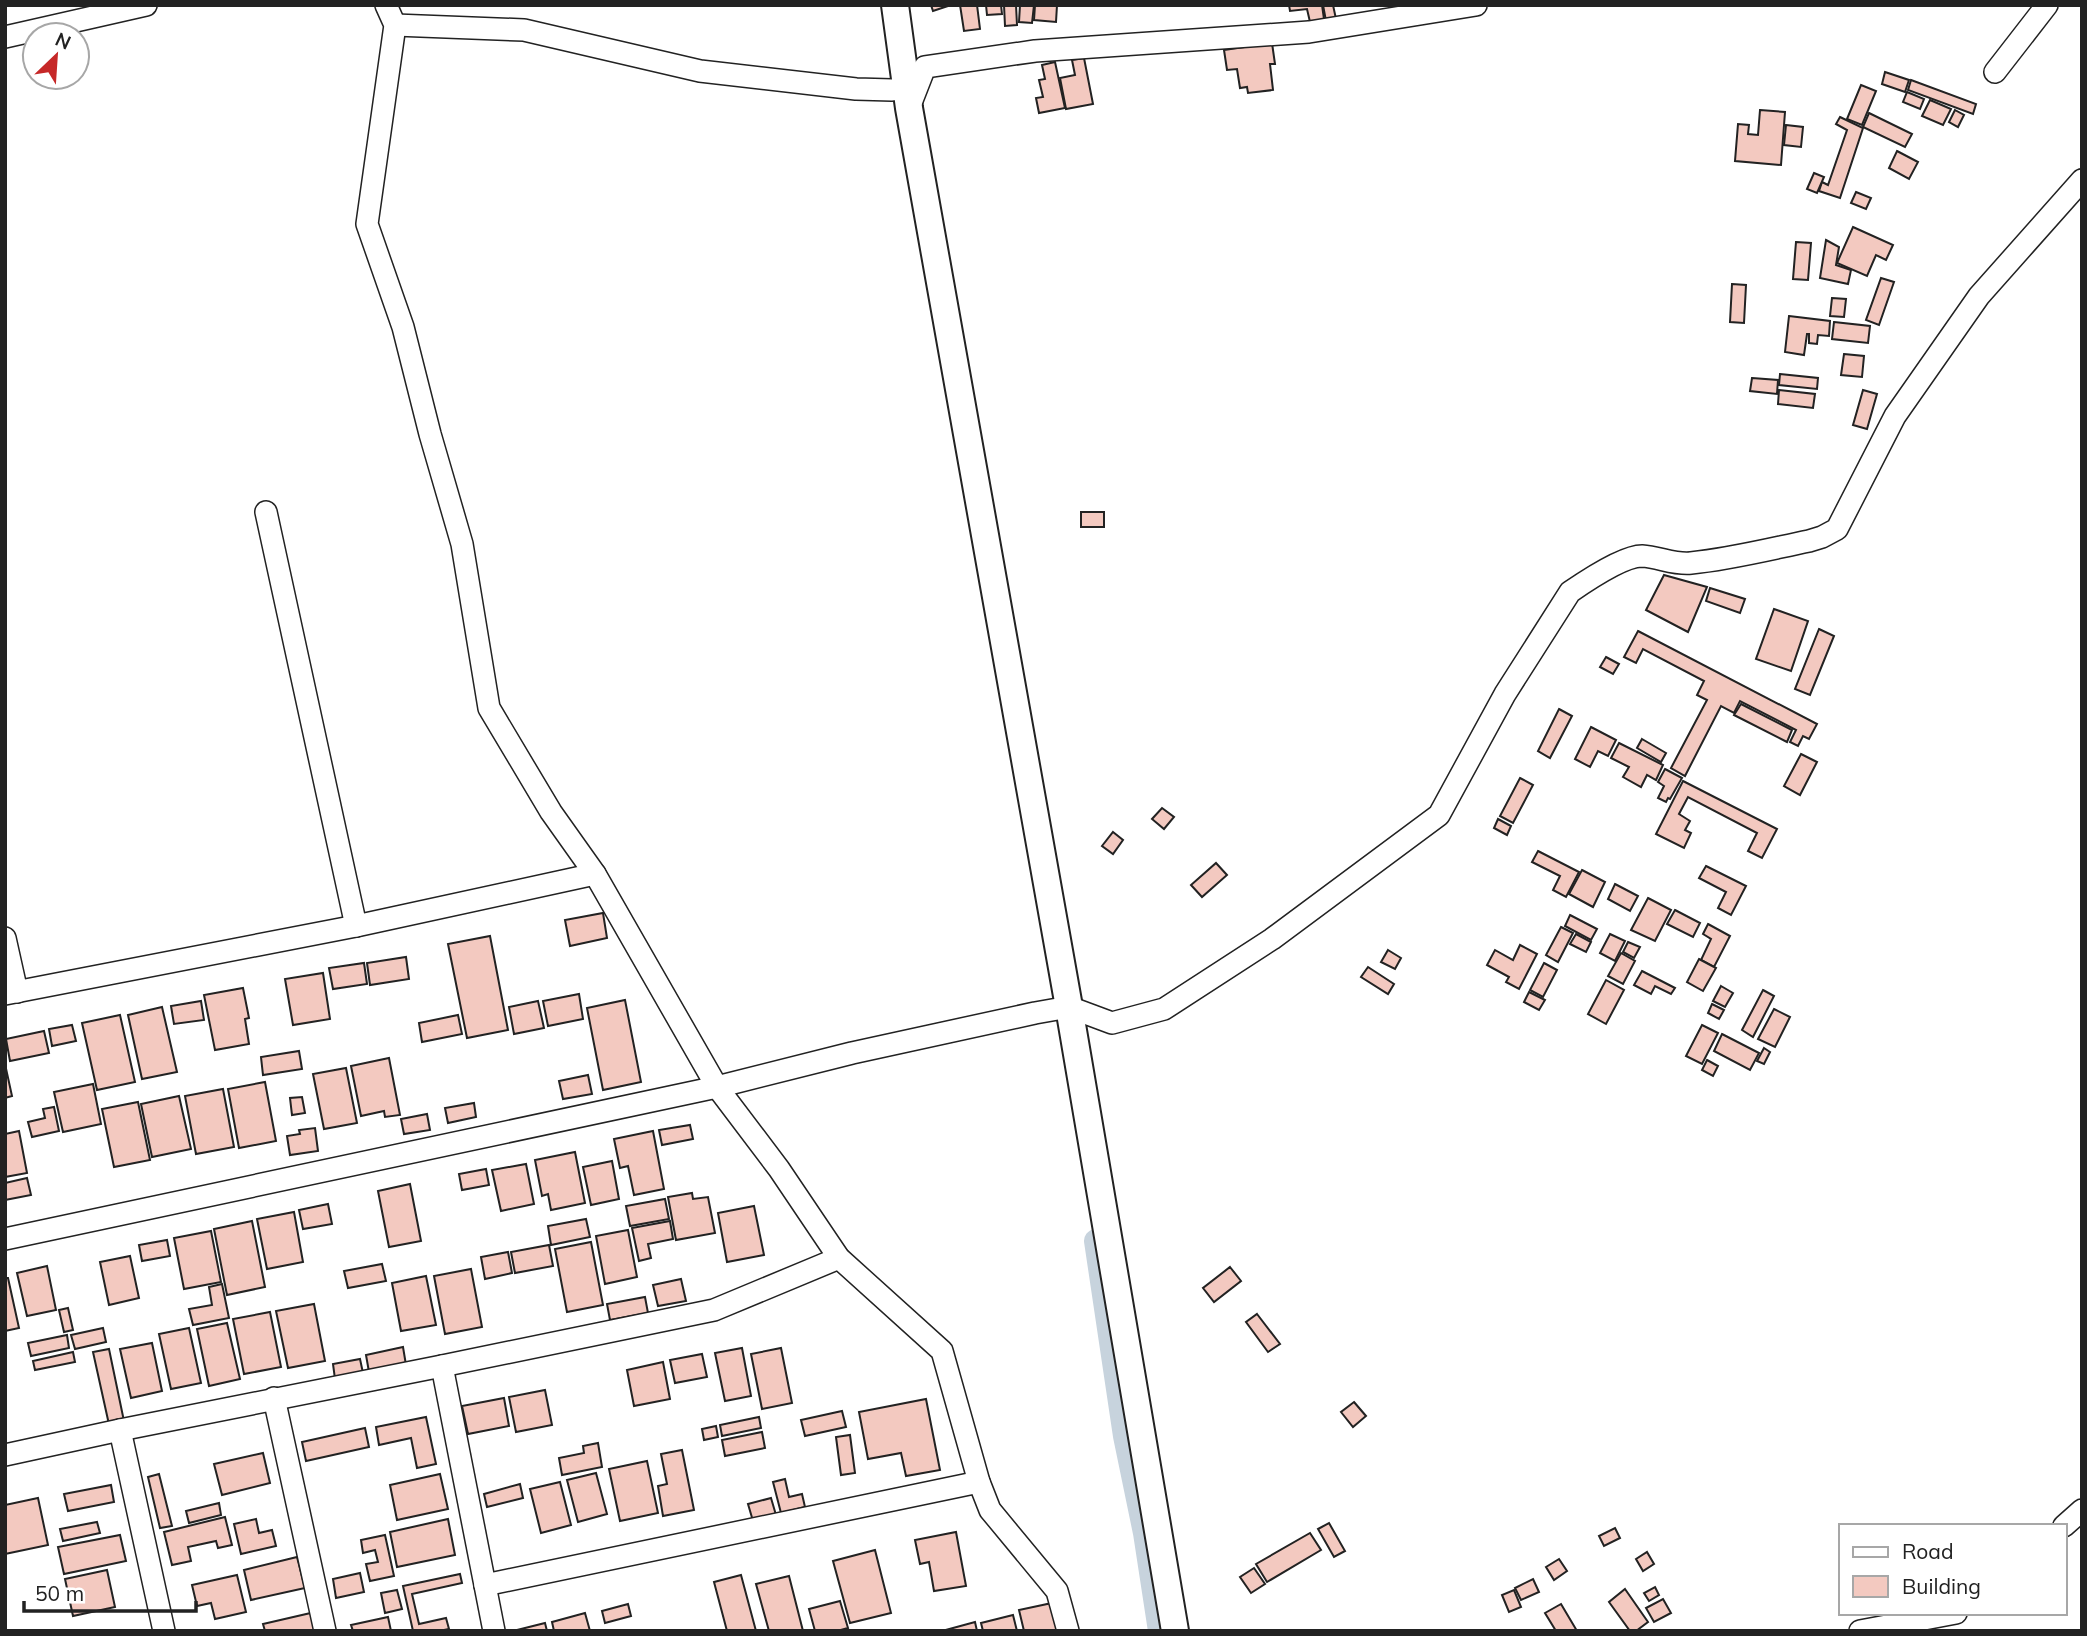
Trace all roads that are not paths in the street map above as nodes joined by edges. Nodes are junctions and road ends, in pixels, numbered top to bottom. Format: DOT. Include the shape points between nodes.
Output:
graph roads {
  1 [pos="146,5"];
  2 [pos="386,5"];
  3 [pos="895,5"];
  4 [pos="1476,5"];
  5 [pos="2047,5"];
  6 [pos="395,25"];
  7 [pos="5,37"];
  8 [pos="1995,72"];
  9 [pos="901,99"];
  10 [pos="2082,180"];
  11 [pos="266,512"];
  12 [pos="595,874"];
  13 [pos="356,926"];
  14 [pos="5,938"];
  15 [pos="11,993"];
  16 [pos="1069,1007"];
  17 [pos="717,1087"];
  18 [pos="5,1239"];
  19 [pos="839,1258"];
  20 [pos="442,1366"];
  21 [pos="274,1398"];
  22 [pos="120,1430"];
  23 [pos="5,1455"];
  24 [pos="979,1482"];
  25 [pos="2082,1510"];
  26 [pos="2066,1524"];
  27 [pos="485,1585"];
  28 [pos="1945,1615"];
  29 [pos="164,1631"];
  30 [pos="326,1631"];
  31 [pos="494,1631"];
  32 [pos="1068,1631"];
  33 [pos="1175,1631"];
  34 [pos="1860,1631"];
  1 -- 7 [label="street"];
  2 -- 6 [label="street"];
  3 -- 9 [label="street"];
  4 -- 9 [label="street" via="1309,32 1035,51 926,67"];
  5 -- 8 [label="street"];
  6 -- 9 [label="street" via="524,30 700,71 856,89"];
  6 -- 12 [label="street" via="367,223 403,327 462,544 489,708 551,812"];
  9 -- 16 [label="street"];
  10 -- 16 [label="street" via="1979,296 1895,416 1838,529 1809,541 1718,560 1686,564 1640,556 1585,581 1570,592 1505,694 1439,815 1272,939 1164,1009 1112,1023"];
  11 -- 13 [label="street"];
  12 -- 13 [label="street"];
  12 -- 17 [label="street"];
  13 -- 15 [label="street"];
  14 -- 15 [label="street"];
  16 -- 17 [label="street"];
  16 -- 33 [label="street"];
  17 -- 18 [label="street"];
  17 -- 19 [label="street"];
  19 -- 20 [label="street" via="714,1310"];
  19 -- 24 [label="street" via="942,1352"];
  20 -- 21 [label="street"];
  20 -- 27 [label="street"];
  21 -- 22 [label="street"];
  21 -- 30 [label="street"];
  22 -- 23 [label="street"];
  22 -- 29 [label="street"];
  24 -- 27 [label="street"];
  24 -- 32 [label="street" via="990,1510 1058,1591"];
  25 -- 26 [label="street"];
  27 -- 31 [label="street"];
  28 -- 34 [label="street"];
}
